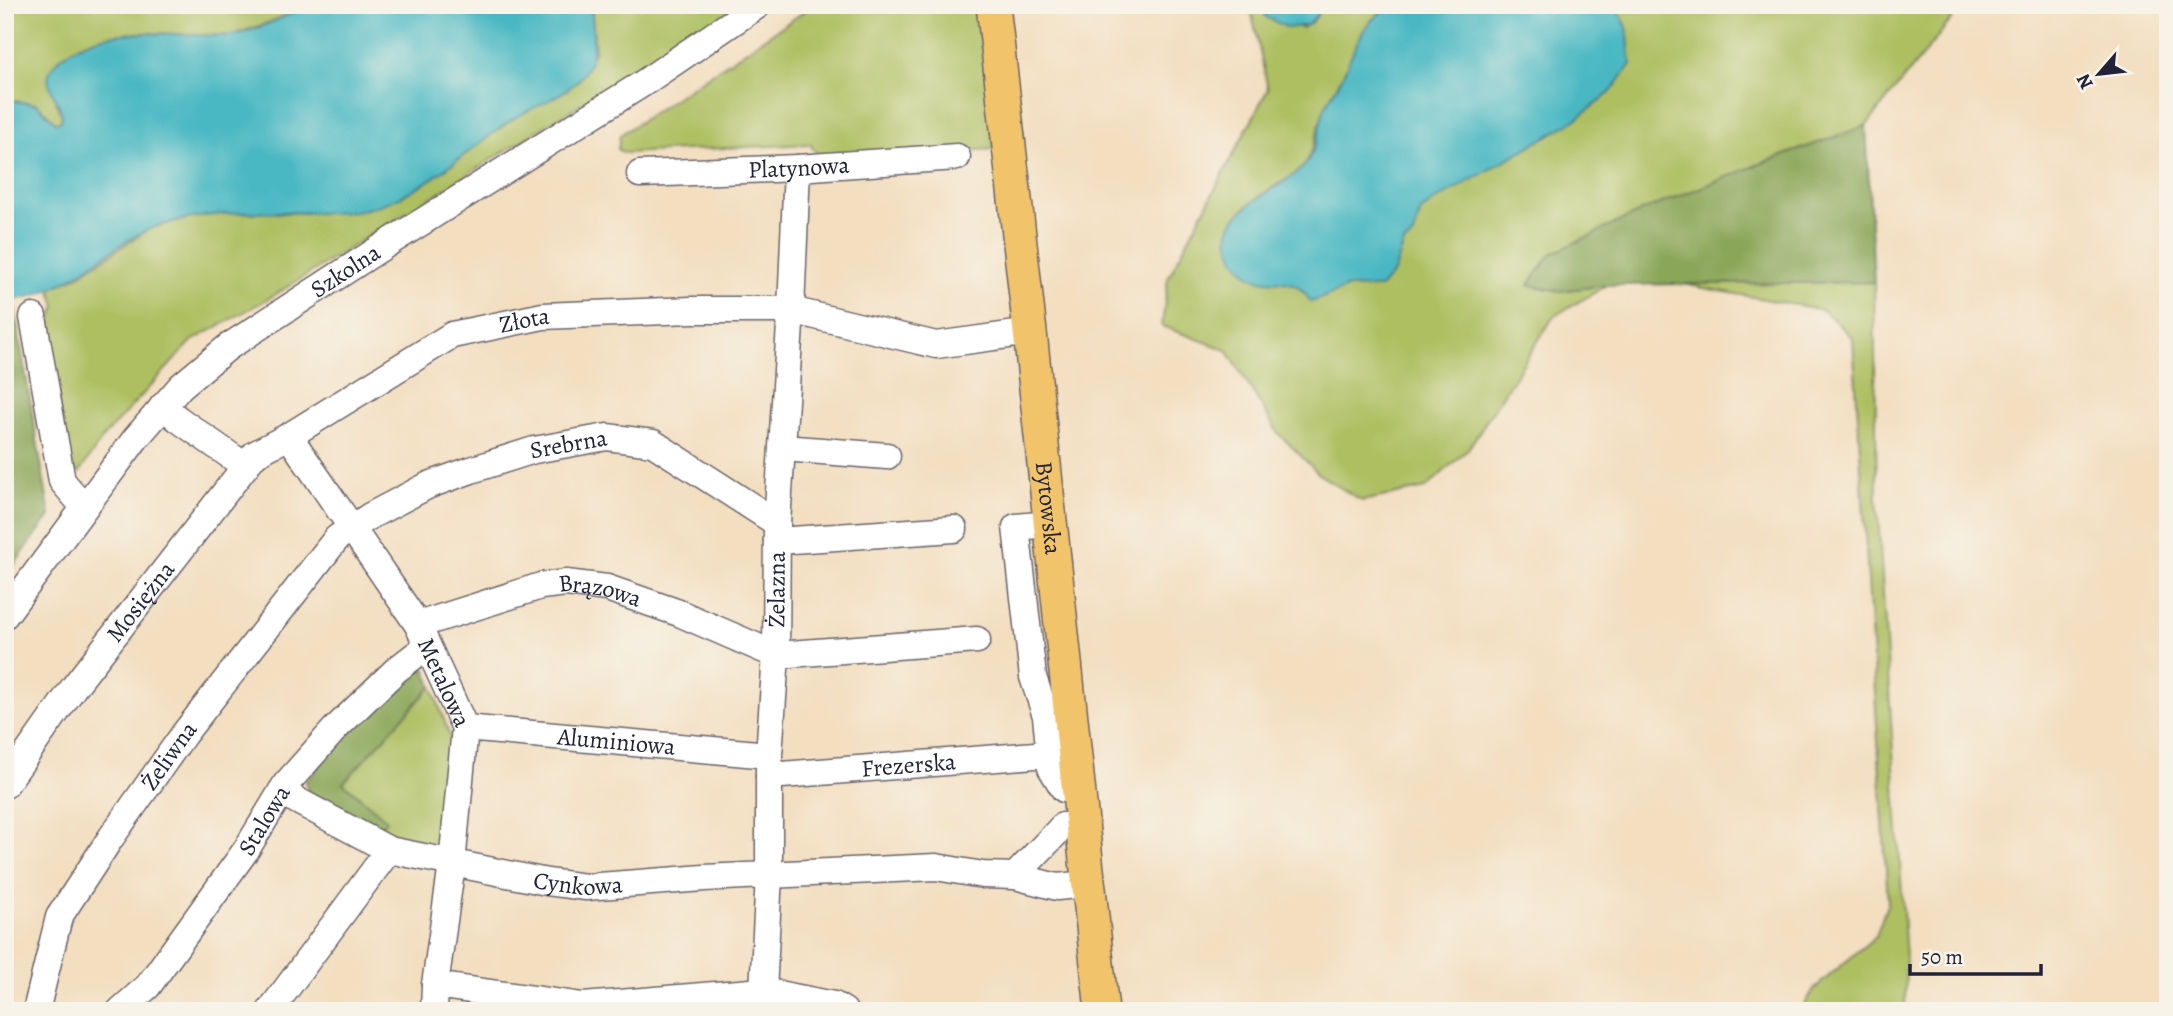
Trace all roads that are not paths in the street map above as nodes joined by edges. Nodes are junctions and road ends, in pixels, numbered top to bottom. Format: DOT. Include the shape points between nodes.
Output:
graph roads {
  1 [pos="758,5"];
  2 [pos="993,5"];
  3 [pos="957,157"];
  4 [pos="797,168"];
  5 [pos="639,174"];
  6 [pos="791,310"];
  7 [pos="33,317"];
  8 [pos="1030,332"];
  9 [pos="163,405"];
  10 [pos="289,436"];
  11 [pos="783,449"];
  12 [pos="887,456"];
  13 [pos="245,466"];
  14 [pos="84,507"];
  15 [pos="1050,524"];
  16 [pos="351,528"];
  17 [pos="954,529"];
  18 [pos="777,532"];
  19 [pos="5,615"];
  20 [pos="423,636"];
  21 [pos="977,640"];
  22 [pos="776,655"];
  23 [pos="465,728"];
  24 [pos="1048,754"];
  25 [pos="769,766"];
  26 [pos="5,785"];
  27 [pos="1078,789"];
  28 [pos="281,792"];
  29 [pos="1082,825"];
  30 [pos="389,850"];
  31 [pos="452,864"];
  32 [pos="769,876"];
  33 [pos="1015,876"];
  34 [pos="1087,884"];
  35 [pos="763,1001"];
  36 [pos="433,1002"];
  37 [pos="36,1011"];
  38 [pos="120,1011"];
  39 [pos="270,1011"];
  40 [pos="844,1011"];
  41 [pos="1102,1011"];
  1 -- 9 [label="street, Szkolna" via="642,85 228,347"];
  2 -- 8 [label="main road, Bytowska"];
  3 -- 4 [label="street, Platynowa"];
  4 -- 5 [label="street, Platynowa"];
  4 -- 6 [label="street, Żelazna"];
  6 -- 8 [label="street, Złota" via="936,345"];
  6 -- 10 [label="street, Złota" via="543,316 452,335"];
  6 -- 11 [label="street, Żelazna"];
  7 -- 14 [label="street" via="62,481"];
  8 -- 15 [label="main road, Bytowska"];
  9 -- 13 [label="street"];
  9 -- 14 [label="street, Szkolna"];
  10 -- 13 [label="street, Mosiężna" via="255,454"];
  10 -- 16 [label="street, Metalowa"];
  11 -- 12 [label="street"];
  11 -- 18 [label="street, Żelazna"];
  13 -- 26 [label="street, Mosiężna" via="74,687"];
  14 -- 19 [label="street, Szkolna"];
  15 -- 24 [label="street" via="1016,527 1033,677 1046,716"];
  15 -- 27 [label="main road, Bytowska"];
  16 -- 18 [label="street, Srebrna" via="429,485 471,470 534,450 607,438 653,443"];
  16 -- 20 [label="street, Metalowa"];
  16 -- 37 [label="street, Żeliwna" via="337,538 290,595 102,850 59,917"];
  17 -- 18 [label="street"];
  18 -- 22 [label="street, Żelazna"];
  20 -- 22 [label="street, Brązowa" via="541,586 566,583 607,588"];
  20 -- 23 [label="street, Metalowa"];
  20 -- 28 [label="street, Stalowa"];
  21 -- 22 [label="street"];
  22 -- 25 [label="street, Żelazna"];
  23 -- 25 [label="street, Aluminiowa"];
  23 -- 31 [label="street, Metalowa"];
  24 -- 25 [label="street, Frezerska"];
  24 -- 27 [label="street" via="1064,789"];
  25 -- 32 [label="street, Żelazna"];
  27 -- 29 [label="main road, Bytowska"];
  28 -- 30 [label="street, Cynkowa"];
  28 -- 38 [label="street, Stalowa" via="148,986"];
  29 -- 33 [label="street" via="1063,826"];
  29 -- 34 [label="main road, Bytowska"];
  30 -- 31 [label="street, Cynkowa"];
  30 -- 39 [label="street"];
  31 -- 32 [label="street, Cynkowa" via="586,887"];
  31 -- 36 [label="street, Metalowa"];
  32 -- 33 [label="street, Cynkowa" via="936,867"];
  32 -- 35 [label="street, Żelazna"];
  33 -- 34 [label="street, Cynkowa" via="1058,887"];
  34 -- 41 [label="main road, Bytowska"];
  35 -- 36 [label="street" via="583,1006"];
  35 -- 40 [label="street" via="834,1005"];
}
